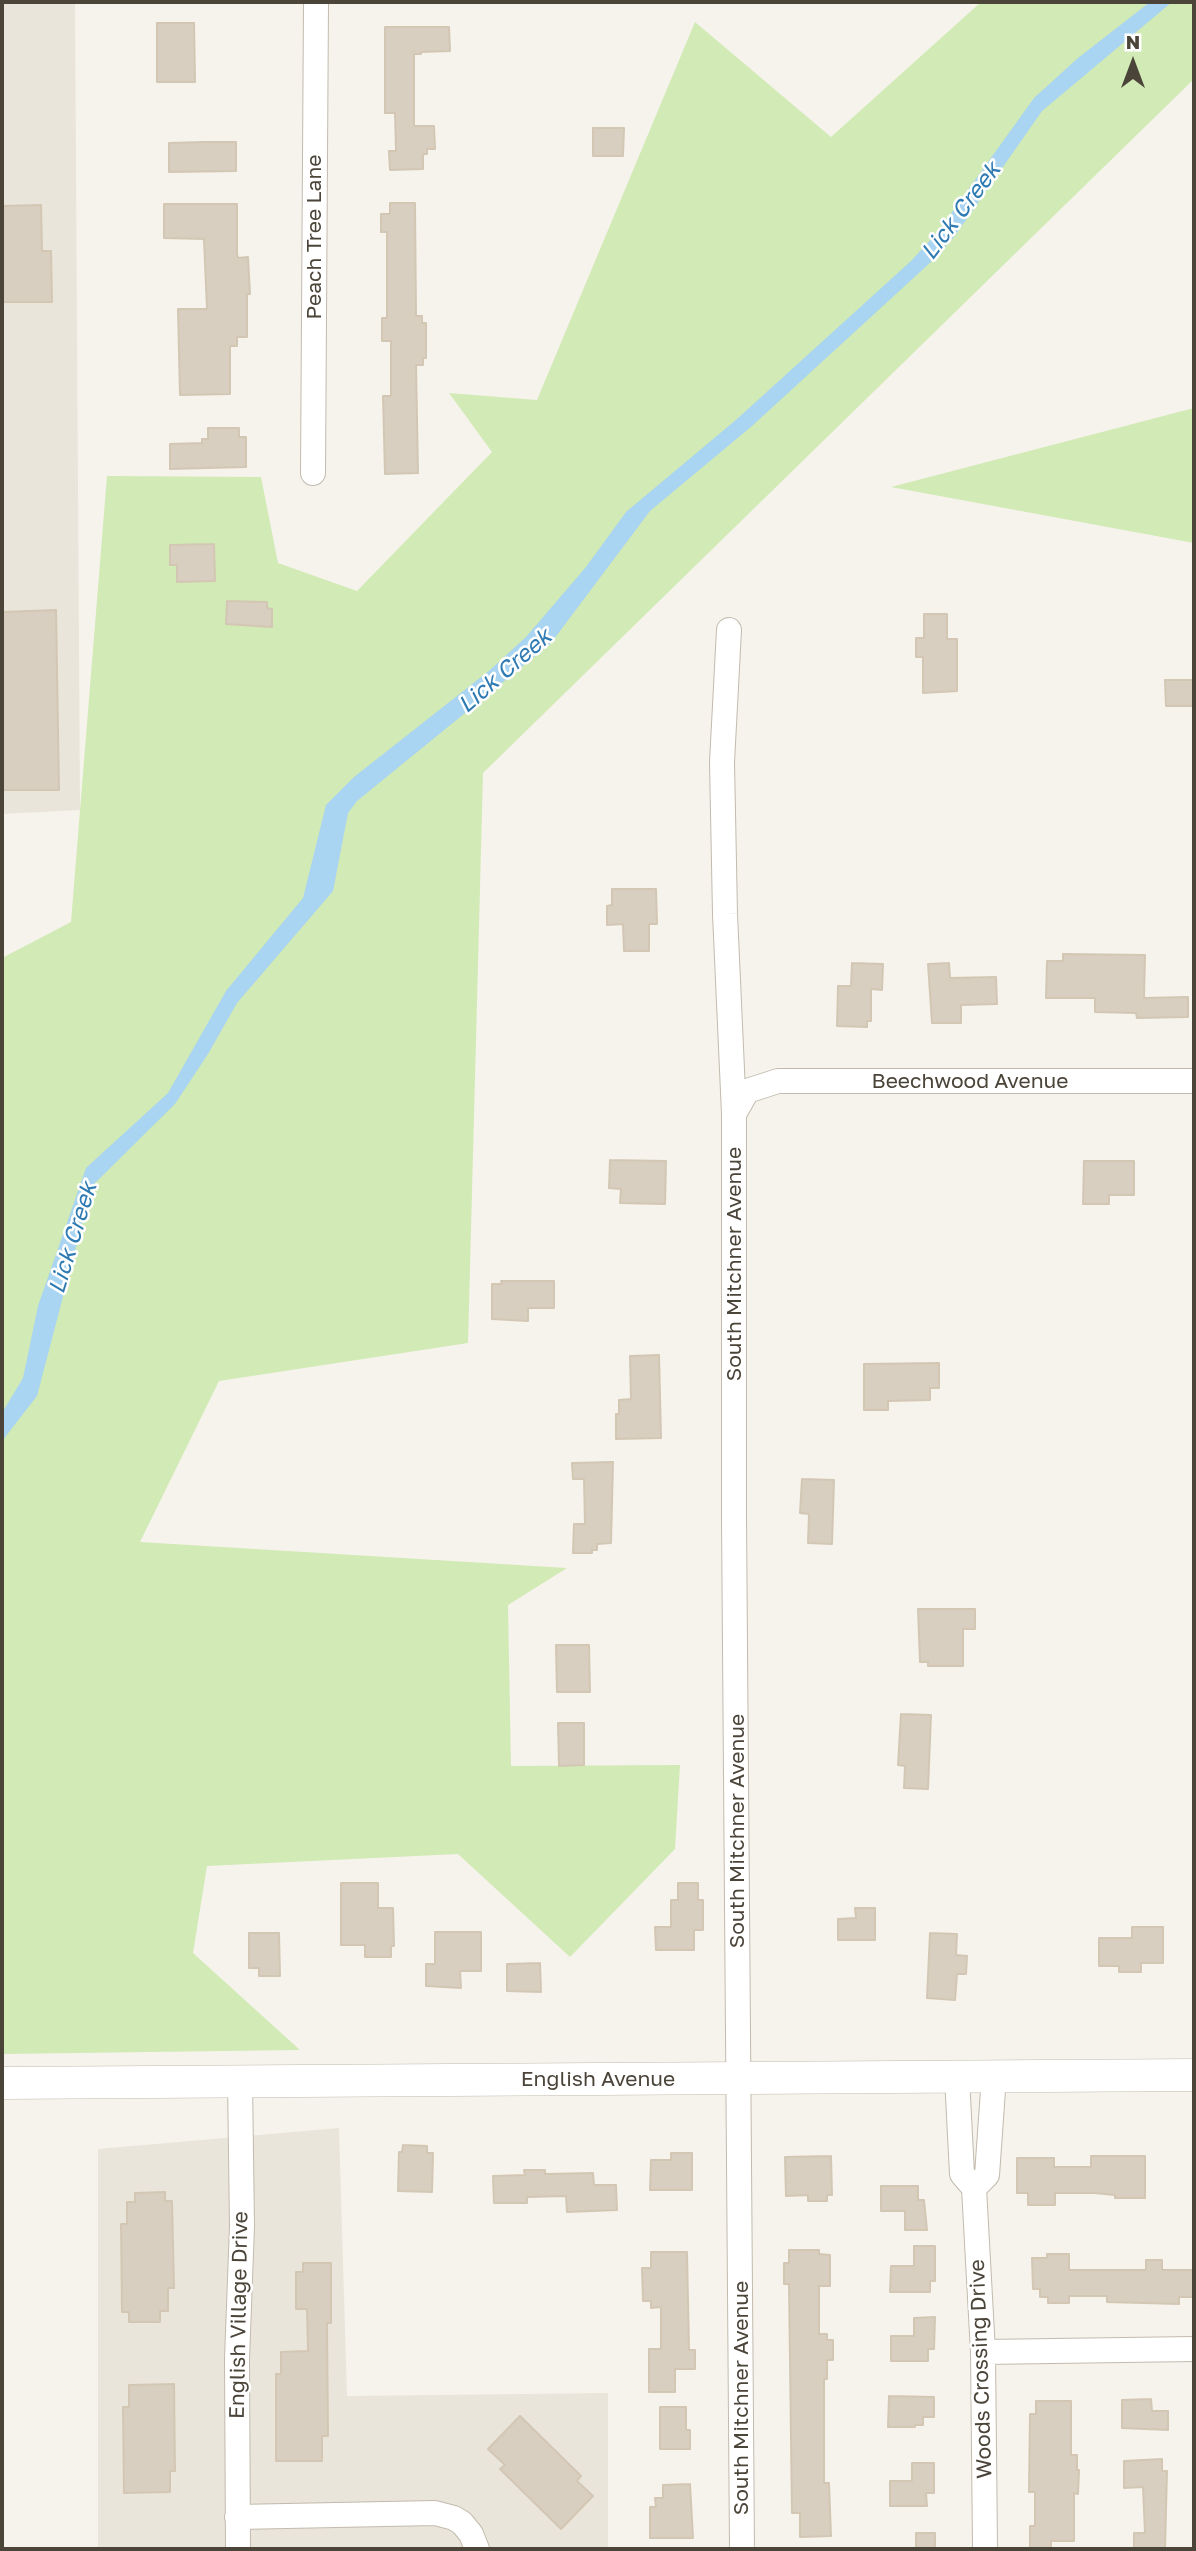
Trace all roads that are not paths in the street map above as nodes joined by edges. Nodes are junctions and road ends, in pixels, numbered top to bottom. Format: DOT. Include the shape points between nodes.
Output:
graph roads {
  1 [pos="316,2"];
  2 [pos="313,473"];
  3 [pos="729,630"];
  4 [pos="1194,1081"];
  5 [pos="747,1091"];
  6 [pos="734,1114"];
  7 [pos="1194,2075"];
  8 [pos="993,2076"];
  9 [pos="957,2077"];
  10 [pos="739,2078"];
  11 [pos="240,2081"];
  12 [pos="2,2083"];
  13 [pos="974,2189"];
  14 [pos="1194,2349"];
  15 [pos="983,2352"];
  16 [pos="237,2517"];
  17 [pos="238,2549"];
  18 [pos="477,2549"];
  19 [pos="743,2549"];
  20 [pos="985,2549"];
  1 -- 2 [label="street, Peach Tree Lane"];
  3 -- 6 [label="street, South Mitchner Avenue" via="722,762"];
  4 -- 5 [label="street, Beechwood Avenue" via="778,1081"];
  5 -- 6 [label="street, South Mitchner Avenue"];
  6 -- 10 [label="street, South Mitchner Avenue"];
  7 -- 8 [label="street, English Avenue"];
  8 -- 9 [label="street, English Avenue"];
  8 -- 13 [label="street, Woods Crossing Drive" via="987,2175"];
  9 -- 10 [label="street, English Avenue"];
  9 -- 13 [label="street, Woods Crossing Drive" via="962,2174"];
  10 -- 11 [label="street, English Avenue"];
  10 -- 19 [label="street, South Mitchner Avenue"];
  11 -- 12 [label="street, English Avenue"];
  11 -- 16 [label="street, English Village Drive"];
  13 -- 15 [label="street, Woods Crossing Drive"];
  14 -- 15 [label="street"];
  15 -- 20 [label="street, Woods Crossing Drive"];
  16 -- 17 [label="street, English Village Drive"];
  16 -- 18 [label="street" via="435,2513 462,2523"];
}
